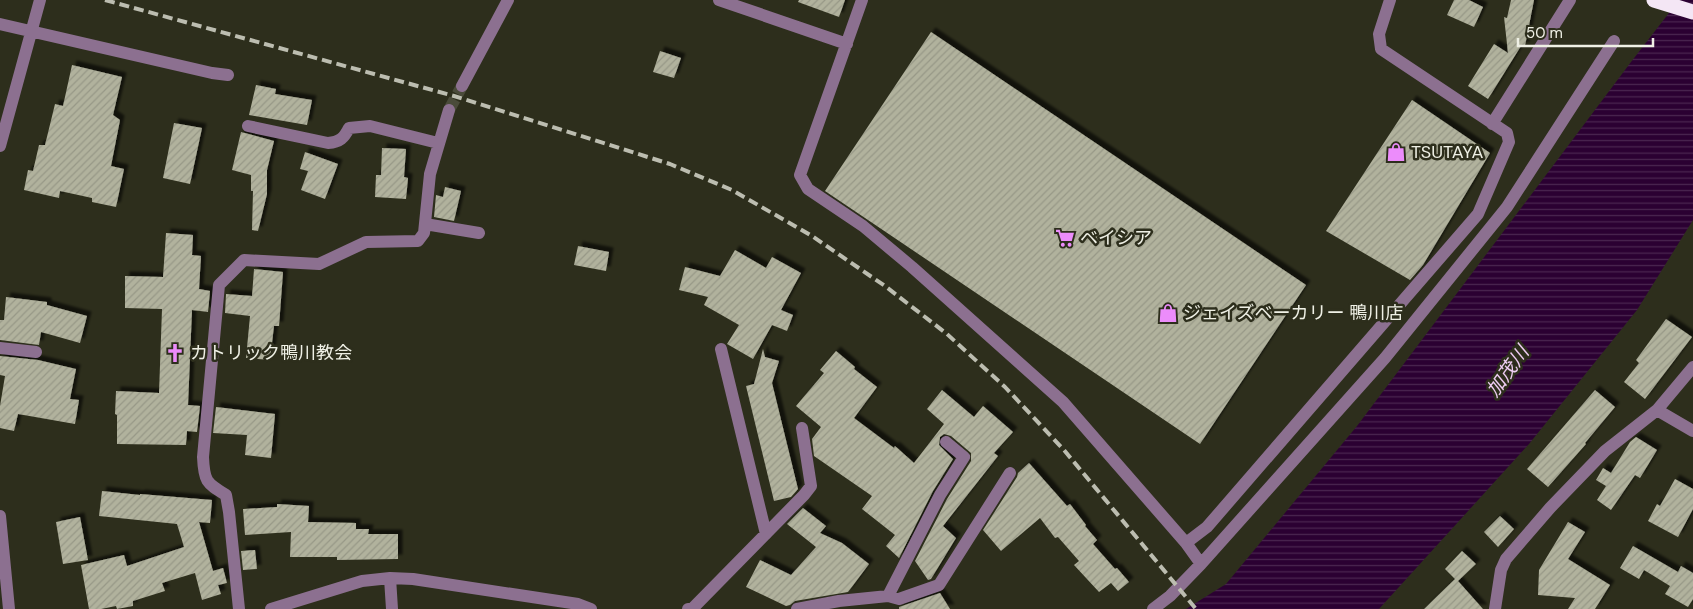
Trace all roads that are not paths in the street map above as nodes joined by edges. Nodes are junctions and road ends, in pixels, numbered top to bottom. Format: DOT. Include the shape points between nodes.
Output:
graph roads {
  1 [pos="40,0"];
  2 [pos="508,0"];
  3 [pos="719,0"];
  4 [pos="862,0"];
  5 [pos="1390,0"];
  6 [pos="1570,0"];
  7 [pos="1662,2"];
  8 [pos="1693,12"];
  9 [pos="0,24"];
  10 [pos="32,32"];
  11 [pos="1614,41"];
  12 [pos="847,44"];
  13 [pos="228,75"];
  14 [pos="462,86"];
  15 [pos="449,110"];
  16 [pos="1492,124"];
  17 [pos="248,126"];
  18 [pos="438,143"];
  19 [pos="0,146"];
  20 [pos="425,224"];
  21 [pos="479,233"];
  22 [pos="0,348"];
  23 [pos="721,350"];
  24 [pos="36,352"];
  25 [pos="1693,367"];
  26 [pos="1656,410"];
  27 [pos="802,428"];
  28 [pos="1693,431"];
  29 [pos="946,442"];
  30 [pos="1010,473"];
  31 [pos="0,516"];
  32 [pos="766,534"];
  33 [pos="1186,543"];
  34 [pos="1201,564"];
  35 [pos="390,578"];
  36 [pos="896,601"];
  37 [pos="9,609"];
  38 [pos="239,609"];
  39 [pos="271,609"];
  40 [pos="392,609"];
  41 [pos="591,609"];
  42 [pos="688,609"];
  43 [pos="693,609"];
  44 [pos="797,609"];
  45 [pos="1154,609"];
  46 [pos="1495,609"];
  1 -- 10 [label="street"];
  2 -- 14 [label="street"];
  3 -- 12 [label="street"];
  4 -- 12 [label="street"];
  5 -- 16 [label="street" via="1379,34 1381,49"];
  6 -- 16 [label="street"];
  7 -- 8 [label="highway"];
  9 -- 10 [label="street"];
  10 -- 13 [label="street"];
  10 -- 19 [label="street"];
  11 -- 34 [label="street" via="1507,207 1385,358"];
  12 -- 33 [label="street" via="800,175 808,189 863,226 912,267 1062,402"];
  15 -- 18 [label="street"];
  16 -- 33 [label="street" via="1507,133 1509,142 1478,214 1207,527"];
  17 -- 18 [label="street" via="328,143 339,142 349,128 370,126"];
  18 -- 20 [label="street" via="430,174"];
  20 -- 21 [label="street"];
  20 -- 38 [label="street" via="424,233 418,241 366,242 319,264 244,260 219,285 204,475 211,486 226,495"];
  22 -- 24 [label="street"];
  23 -- 32 [label="street"];
  25 -- 26 [label="street"];
  26 -- 28 [label="street"];
  26 -- 46 [label="street" via="1605,451 1506,559 1501,570"];
  27 -- 32 [label="street" via="811,486"];
  29 -- 36 [label="street" via="964,457 940,495"];
  30 -- 36 [label="street" via="938,586"];
  31 -- 37 [label="street"];
  32 -- 43 [label="street"];
  33 -- 34 [label="street"];
  34 -- 45 [label="street"];
  35 -- 39 [label="street" via="362,581"];
  35 -- 40 [label="street"];
  35 -- 41 [label="street" via="578,604"];
  36 -- 44 [label="street" via="839,601"];
  42 -- 43 [label="street"];
}
